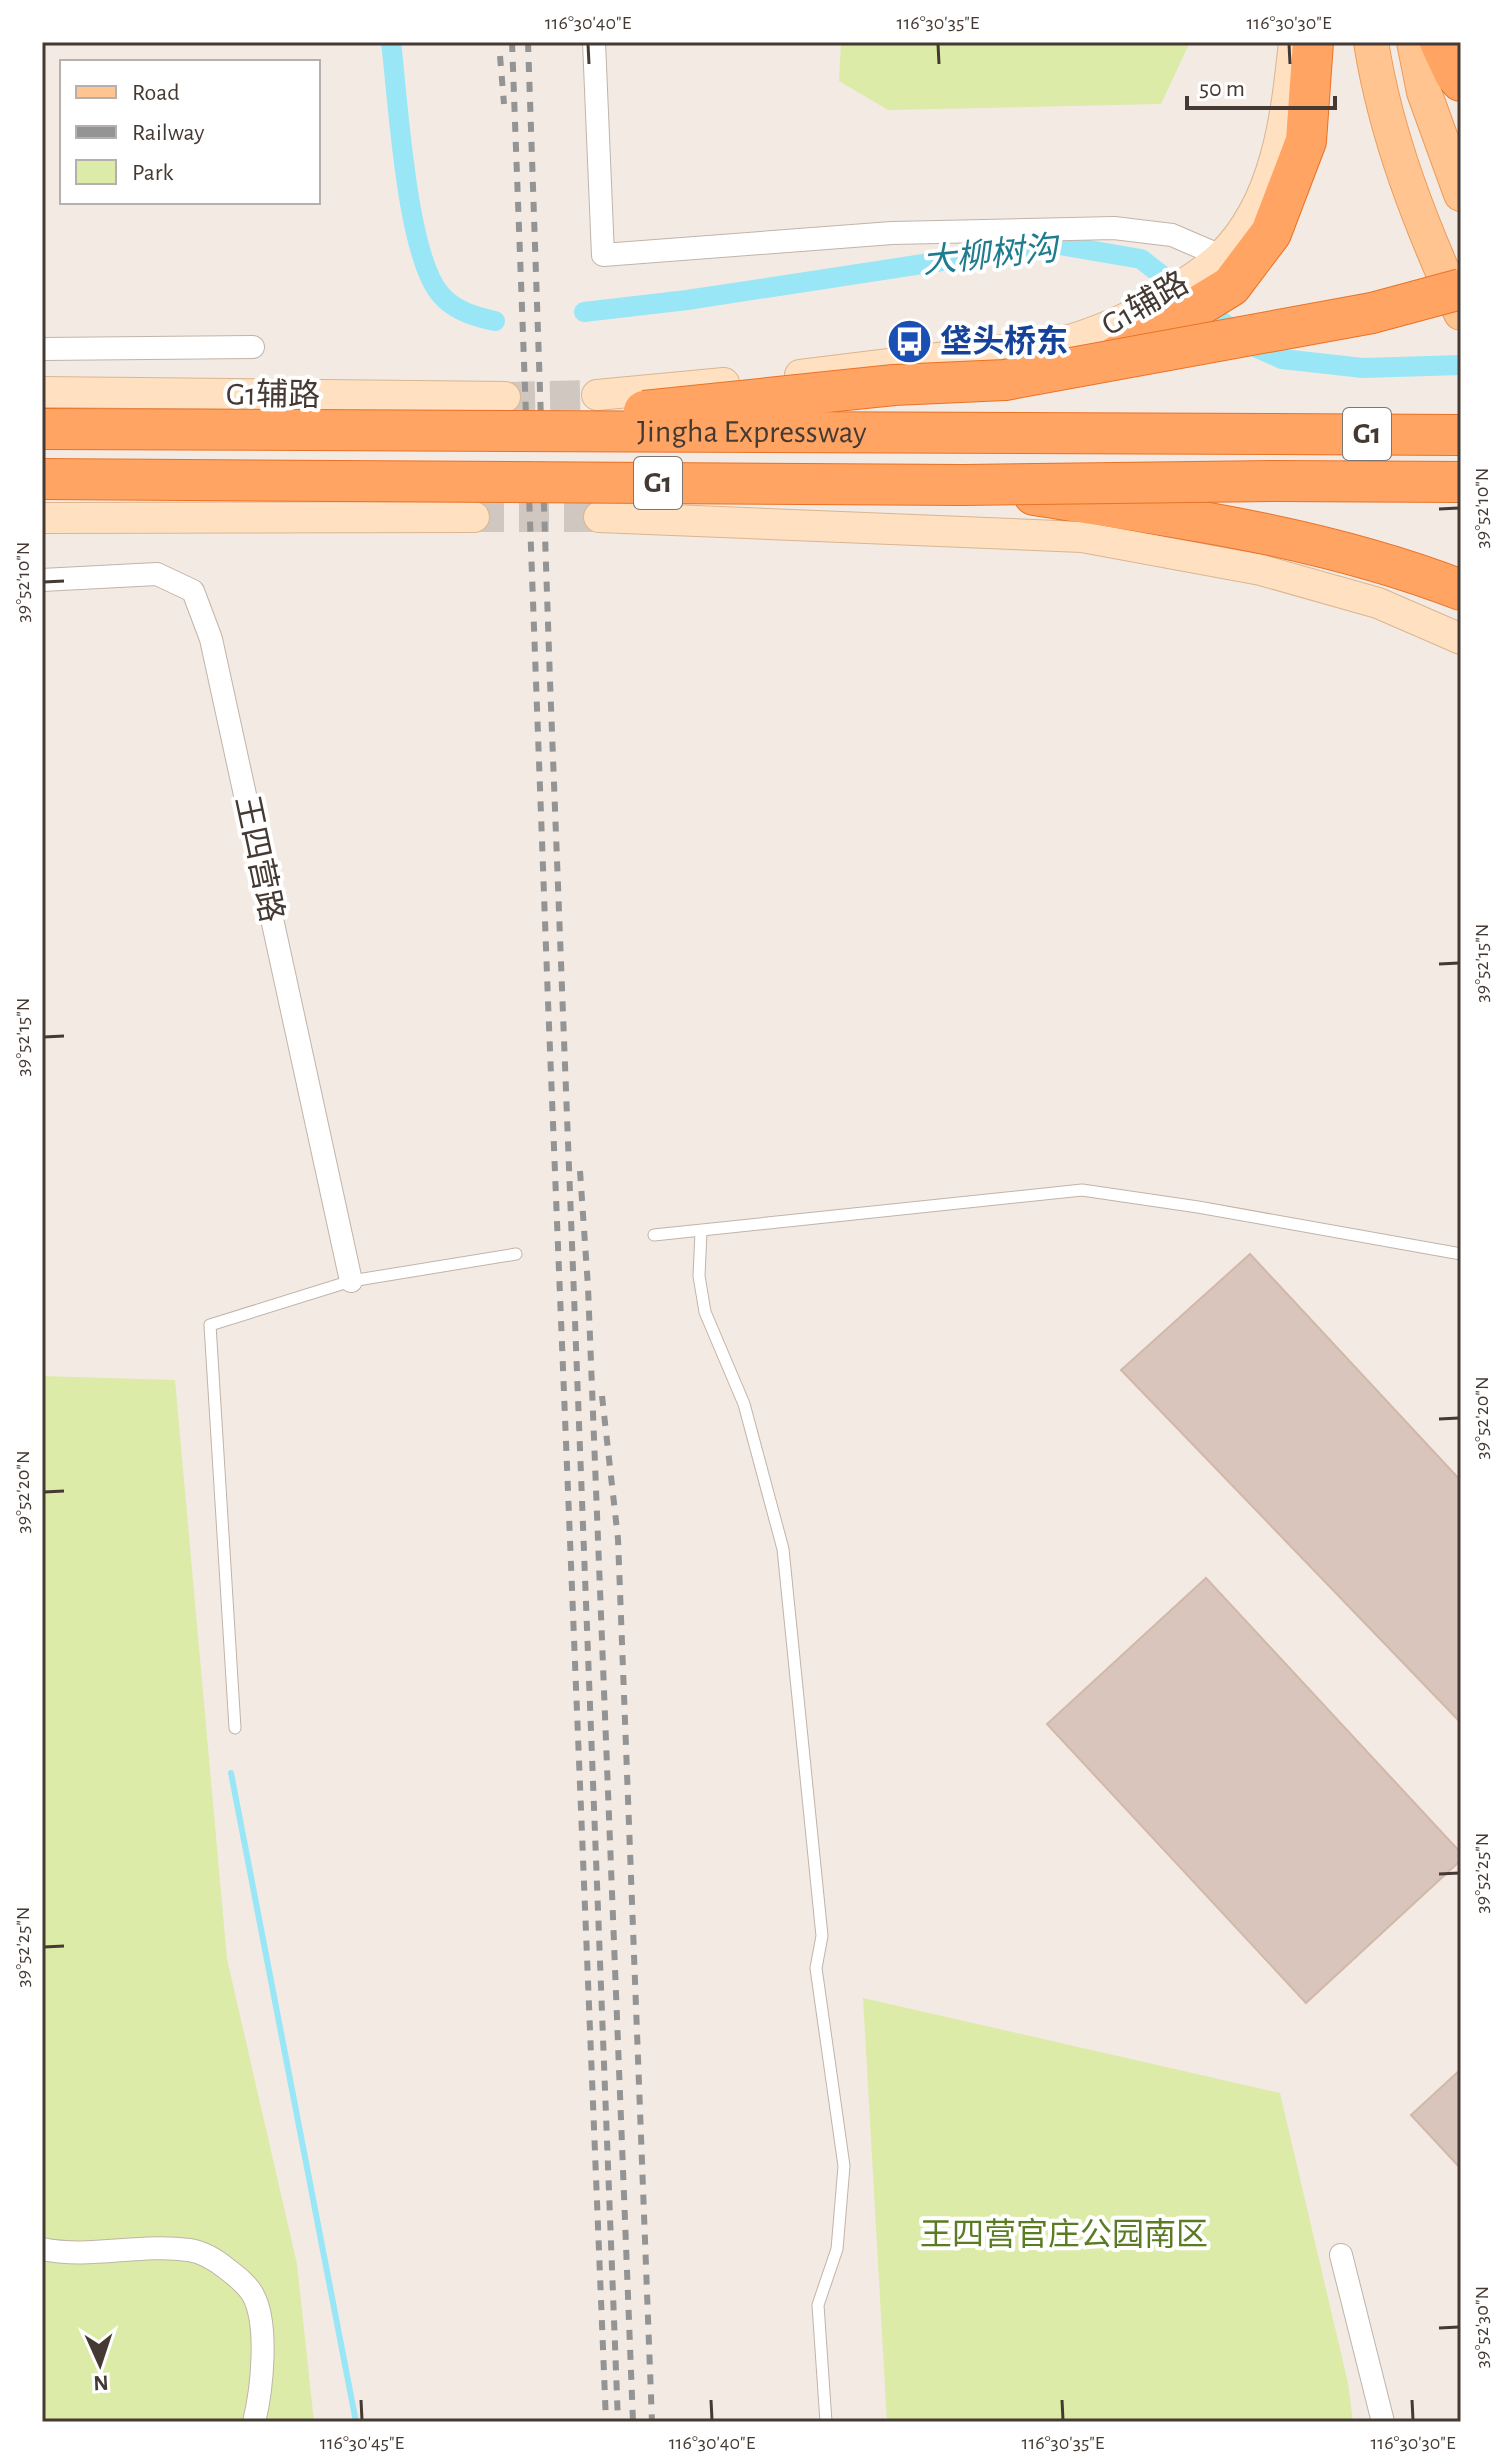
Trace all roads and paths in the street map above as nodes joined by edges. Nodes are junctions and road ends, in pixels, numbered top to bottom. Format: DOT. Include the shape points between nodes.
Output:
graph roads {
  1 [pos="594,42"];
  2 [pos="1294,42"];
  3 [pos="1313,42"];
  4 [pos="1371,42"];
  5 [pos="1414,42"];
  6 [pos="1440,42"];
  7 [pos="1461,81"];
  8 [pos="1461,194"];
  9 [pos="1214,262"];
  10 [pos="1461,289"];
  11 [pos="1461,313"];
  12 [pos="253,347"];
  13 [pos="42,349"];
  14 [pos="1109,361"];
  15 [pos="42,392"];
  16 [pos="597,395"];
  17 [pos="505,397"];
  18 [pos="42,429"];
  19 [pos="468,430"];
  20 [pos="1461,435"];
  21 [pos="42,479"];
  22 [pos="1461,482"];
  23 [pos="963,485"];
  24 [pos="474,517"];
  25 [pos="599,517"];
  26 [pos="42,518"];
  27 [pos="42,580"];
  28 [pos="1461,590"];
  29 [pos="1461,639"];
  30 [pos="701,1232"];
  31 [pos="654,1235"];
  32 [pos="516,1254"];
  33 [pos="1461,1254"];
  34 [pos="351,1281"];
  35 [pos="235,1728"];
  36 [pos="42,2249"];
  37 [pos="1341,2255"];
  38 [pos="254,2422"];
  39 [pos="826,2422"];
  40 [pos="1383,2422"];
  1 -- 9 [label="street" via="603,255 892,233 1114,228 1172,235"];
  2 -- 9 [label="main road, G1辅路" via="1273,170 1250,221"];
  3 -- 14 [label="highway" via="1306,141 1271,233 1231,286"];
  4 -- 11 [label="main road" via="1392,138"];
  5 -- 8 [label="main road" via="1424,92"];
  6 -- 7 [label="highway"];
  9 -- 16 [label="main road, G1辅路" via="1149,307 1096,333 1059,343"];
  10 -- 14 [label="highway, bridge" via="1372,313"];
  12 -- 13 [label="street"];
  14 -- 19 [label="highway, bridge" via="1005,380 894,385"];
  15 -- 17 [label="main road, G1辅路"];
  18 -- 19 [label="highway, Jingha Expressway / G1, bridge"];
  19 -- 20 [label="highway, Jingha Expressway / G1, bridge"];
  21 -- 23 [label="highway, Jingha Expressway / G1, bridge"];
  22 -- 23 [label="highway, Jingha Expressway / G1, bridge"];
  23 -- 28 [label="highway, bridge" via="1208,521 1340,551"];
  24 -- 26 [label="main road"];
  25 -- 29 [label="main road" via="1082,537 1261,570 1378,603"];
  27 -- 34 [label="street, 王四营路" via="157,574 193,591 211,639"];
  30 -- 31 [label="lane"];
  30 -- 33 [label="lane" via="1082,1190"];
  30 -- 39 [label="lane" via="699,1276 705,1312 744,1404 783,1549 822,1936 816,1968 844,2166 837,2249 818,2305"];
  32 -- 34 [label="lane"];
  34 -- 35 [label="lane" via="210,1325"];
  36 -- 38 [label="street" via="64,2254 191,2250 215,2259 240,2279 260,2318"];
  37 -- 40 [label="street"];
}
